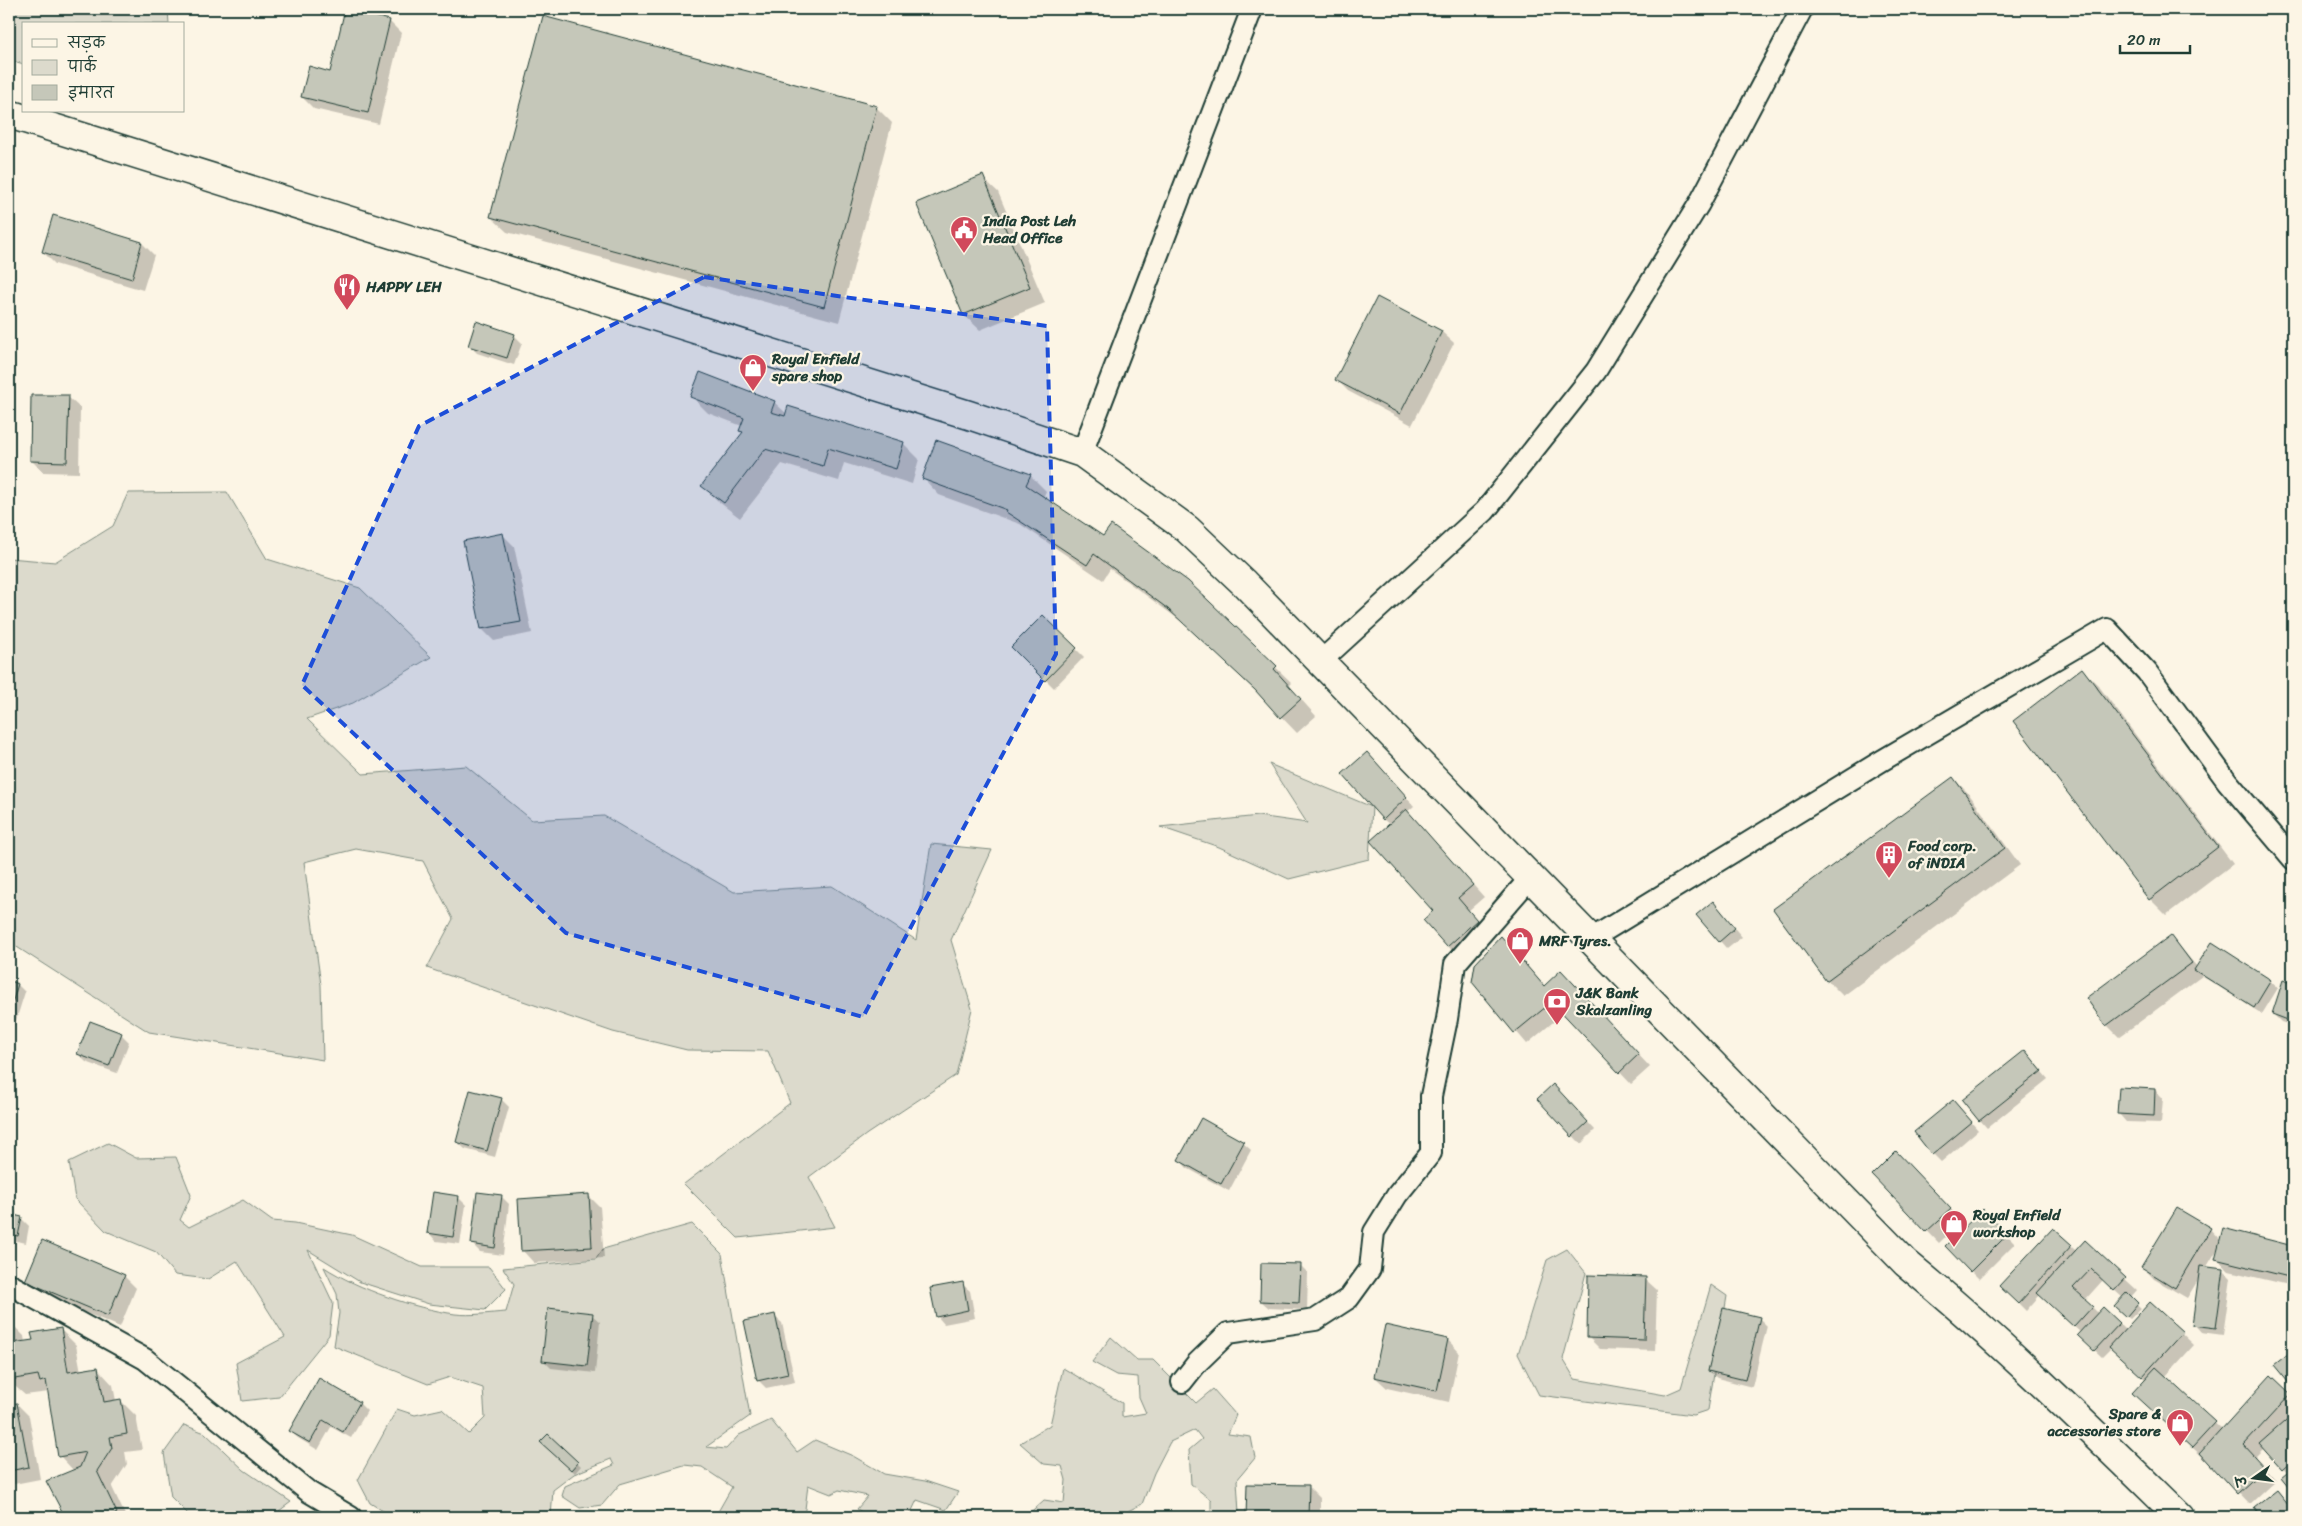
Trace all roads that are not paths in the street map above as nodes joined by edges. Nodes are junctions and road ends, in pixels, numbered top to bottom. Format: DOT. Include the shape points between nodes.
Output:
graph roads {
  1 [pos="1252,9"];
  2 [pos="1802,9"];
  3 [pos="9,114"];
  4 [pos="1082,453"];
  5 [pos="1321,661"];
  6 [pos="2293,859"];
  7 [pos="1531,877"];
  8 [pos="1591,939"];
  9 [pos="9,1284"];
  10 [pos="1182,1382"];
  11 [pos="351,1517"];
  12 [pos="2180,1517"];
  1 -- 4 [label="street"];
  2 -- 5 [label="street" via="1699,204 1596,371 1485,511"];
  3 -- 4 [label="highway"];
  4 -- 5 [label="highway" via="1188,529"];
  5 -- 7 [label="highway"];
  6 -- 8 [label="street" via="2228,781 2147,672 2107,629 1899,750"];
  7 -- 8 [label="highway"];
  7 -- 10 [label="street" via="1455,964 1431,1096 1431,1153 1374,1232 1370,1269 1350,1298 1315,1320 1228,1333"];
  8 -- 12 [label="highway" via="1906,1263 1952,1300"];
  9 -- 11 [label="street" via="145,1359 309,1492"];
}
